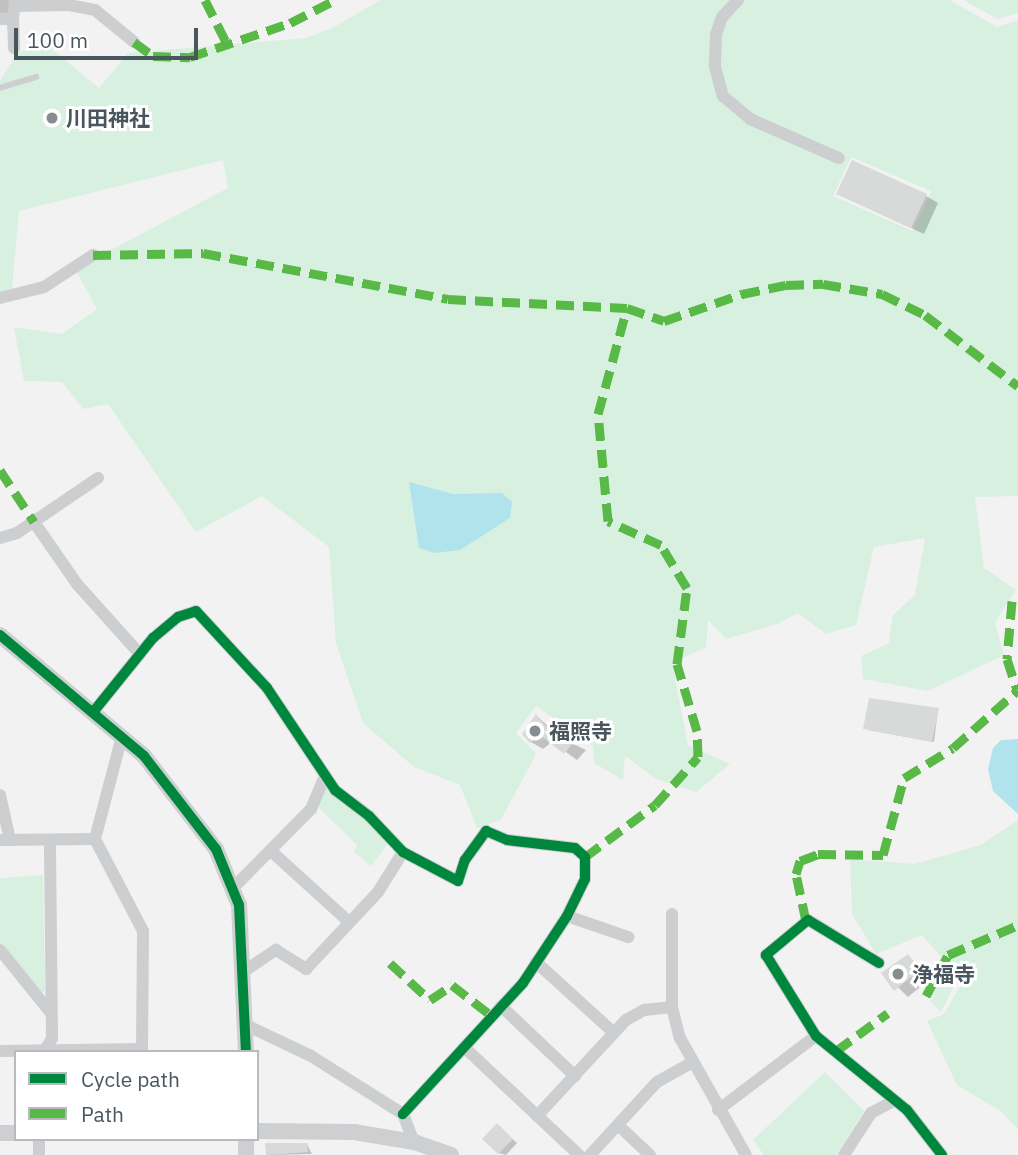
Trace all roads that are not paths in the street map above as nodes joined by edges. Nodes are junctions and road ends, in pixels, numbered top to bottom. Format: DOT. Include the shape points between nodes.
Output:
graph roads {
  1 [pos="738,0"];
  2 [pos="11,11"];
  3 [pos="134,42"];
  4 [pos="14,48"];
  5 [pos="36,77"];
  6 [pos="0,88"];
  7 [pos="839,158"];
  8 [pos="93,255"];
  9 [pos="0,298"];
  10 [pos="98,478"];
  11 [pos="34,523"];
  12 [pos="0,538"];
  13 [pos="0,635"];
  14 [pos="139,653"];
  15 [pos="94,711"];
  16 [pos="122,736"];
  17 [pos="325,776"];
  18 [pos="0,795"];
  19 [pos="95,839"];
  20 [pos="5,840"];
  21 [pos="50,840"];
  22 [pos="271,851"];
  23 [pos="403,852"];
  24 [pos="234,887"];
  25 [pos="672,914"];
  26 [pos="567,916"];
  27 [pos="349,922"];
  28 [pos="628,937"];
  29 [pos="0,950"];
  30 [pos="536,962"];
  31 [pos="879,963"];
  32 [pos="243,972"];
  33 [pos="501,1006"];
  34 [pos="672,1007"];
  35 [pos="51,1013"];
  36 [pos="246,1025"];
  37 [pos="614,1033"];
  38 [pos="816,1036"];
  39 [pos="464,1047"];
  40 [pos="46,1050"];
  41 [pos="94,1050"];
  42 [pos="246,1050"];
  43 [pos="691,1063"];
  44 [pos="575,1076"];
  45 [pos="894,1101"];
  46 [pos="718,1110"];
  47 [pos="402,1114"];
  48 [pos="537,1116"];
  49 [pos="618,1125"];
  50 [pos="259,1131"];
  51 [pos="414,1142"];
  52 [pos="451,1155"];
  53 [pos="579,1155"];
  54 [pos="590,1155"];
  55 [pos="650,1155"];
  56 [pos="746,1155"];
  57 [pos="844,1155"];
  58 [pos="942,1155"];
  1 -- 7 [label="street" via="722,17 716,34 715,66 723,96 750,119"];
  2 -- 3 [label="street" via="69,5 95,10"];
  2 -- 4 [label="street"];
  5 -- 6 [label="lane"];
  8 -- 9 [label="street" via="44,287"];
  10 -- 11 [label="street"];
  11 -- 12 [label="street"];
  11 -- 14 [label="street" via="77,584"];
  13 -- 15 [label="street"];
  14 -- 15 [label="street"];
  14 -- 17 [label="street" via="178,617 197,611 267,688"];
  15 -- 16 [label="street"];
  16 -- 19 [label="street"];
  16 -- 24 [label="street" via="186,806 216,849"];
  17 -- 22 [label="street" via="312,809"];
  17 -- 23 [label="street"];
  18 -- 20 [label="street"];
  19 -- 21 [label="street"];
  19 -- 41 [label="street" via="143,931 142,1049"];
  20 -- 21 [label="street"];
  21 -- 35 [label="street"];
  22 -- 24 [label="street"];
  22 -- 27 [label="street"];
  23 -- 26 [label="street" via="458,881 464,860 486,831 507,840 575,848 587,865"];
  23 -- 27 [label="street" via="378,892"];
  24 -- 32 [label="street"];
  25 -- 34 [label="street"];
  26 -- 28 [label="street"];
  26 -- 30 [label="street"];
  27 -- 32 [label="street" via="306,969 276,950"];
  29 -- 35 [label="street"];
  30 -- 33 [label="street"];
  30 -- 37 [label="street"];
  31 -- 38 [label="street" via="807,920 766,955"];
  32 -- 36 [label="street"];
  33 -- 39 [label="street"];
  33 -- 44 [label="street"];
  34 -- 37 [label="street" via="634,1015"];
  34 -- 43 [label="street"];
  35 -- 40 [label="street" via="52,1038"];
  36 -- 42 [label="street"];
  36 -- 47 [label="street" via="311,1056"];
  37 -- 44 [label="street"];
  38 -- 45 [label="street"];
  38 -- 46 [label="street"];
  39 -- 47 [label="street"];
  39 -- 48 [label="street"];
  43 -- 46 [label="street"];
  43 -- 49 [label="street" via="657,1082"];
  44 -- 48 [label="street"];
  45 -- 57 [label="street" via="871,1113"];
  45 -- 58 [label="street"];
  46 -- 56 [label="street"];
  47 -- 51 [label="street"];
  48 -- 53 [label="street"];
  49 -- 54 [label="street"];
  49 -- 55 [label="street"];
  50 -- 51 [label="street" via="354,1132"];
  51 -- 52 [label="street"];
}
